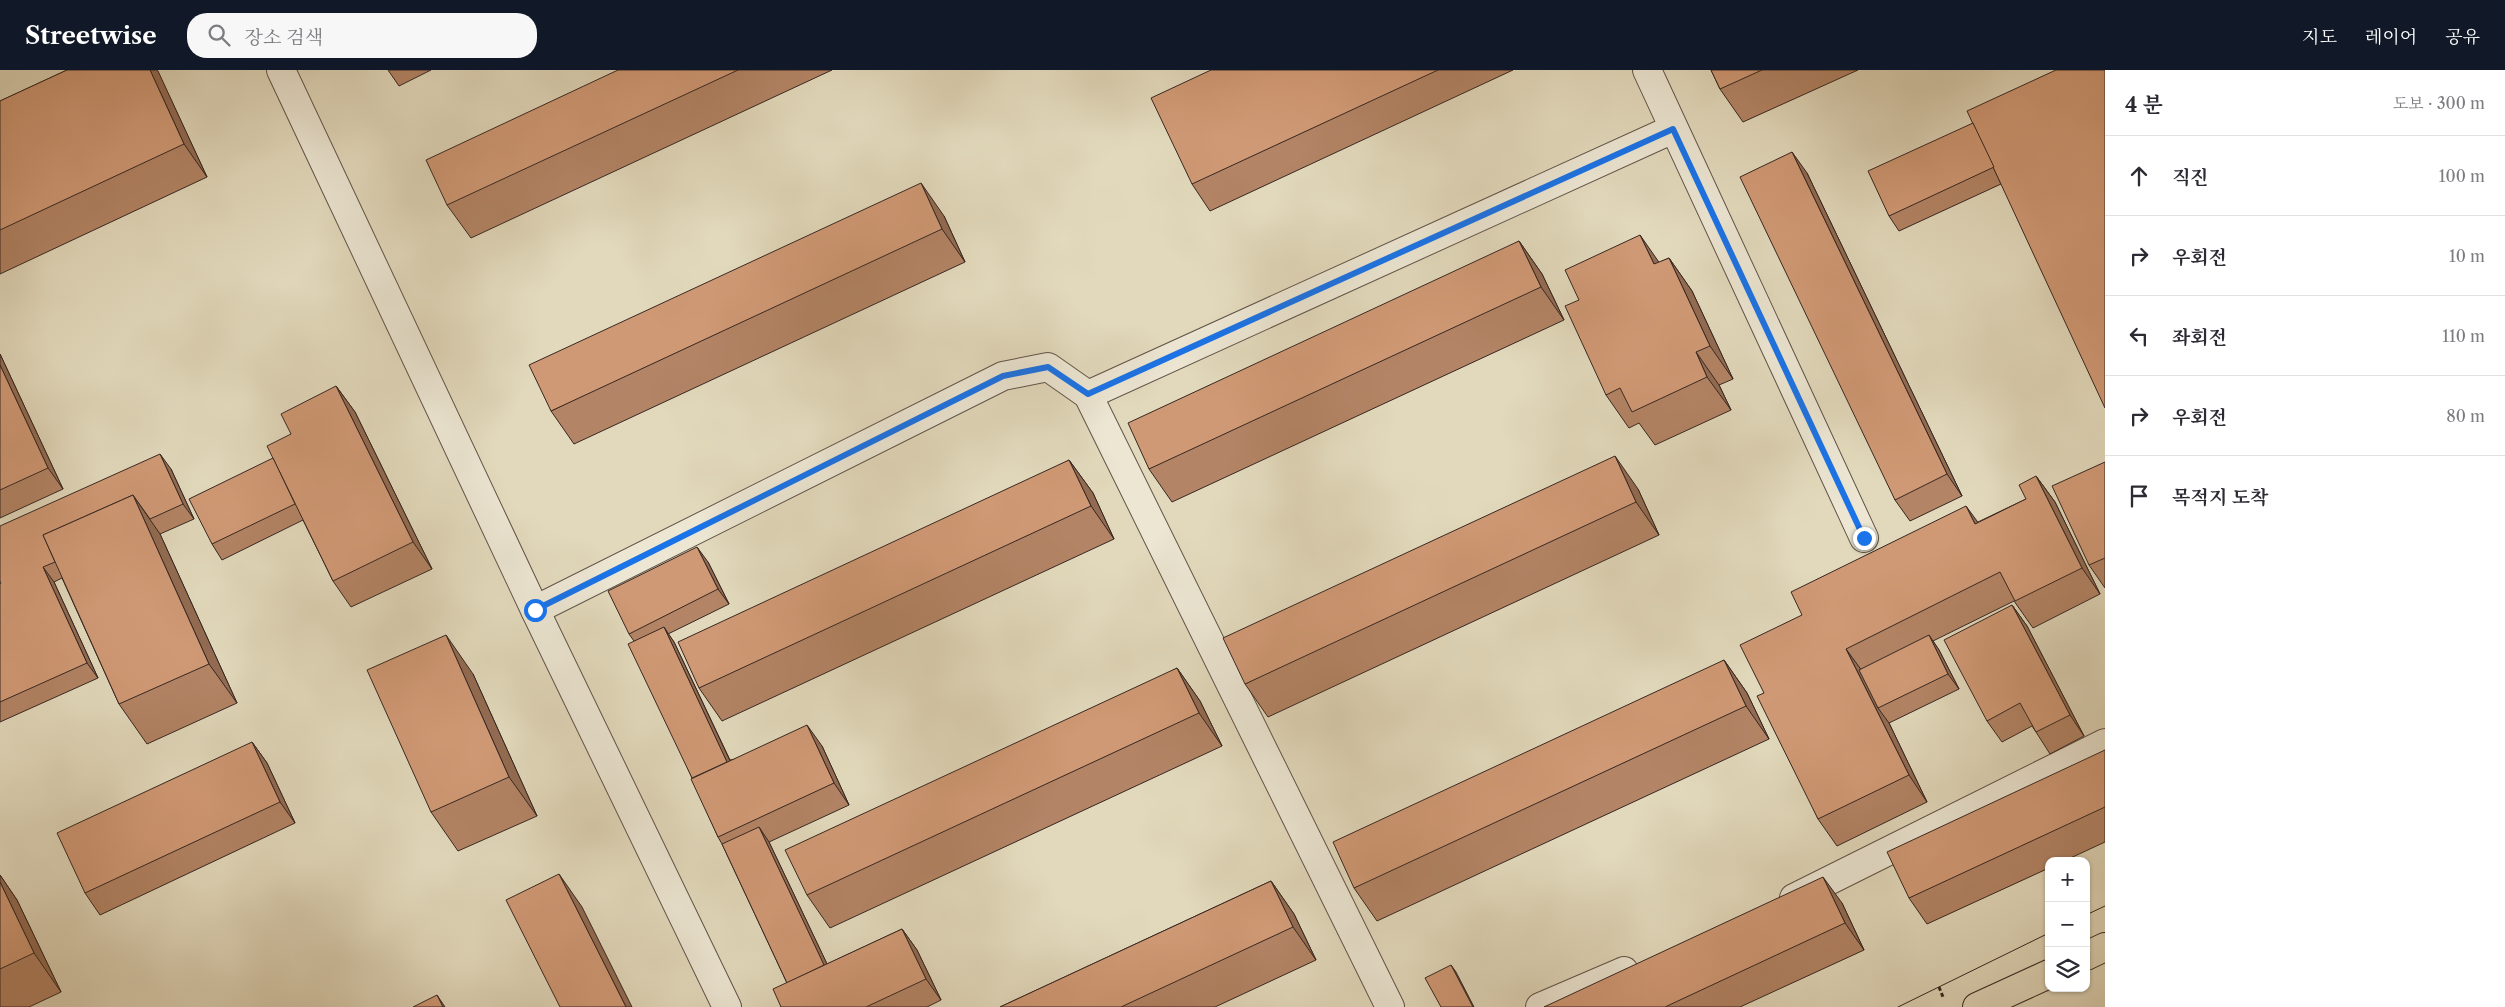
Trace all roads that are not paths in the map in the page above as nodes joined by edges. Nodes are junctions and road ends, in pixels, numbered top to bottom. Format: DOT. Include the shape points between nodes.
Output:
graph roads {
  1 [pos="281,70"];
  2 [pos="1647,70"];
  3 [pos="1673,129"];
  4 [pos="1088,394"];
  5 [pos="1864,538"];
  6 [pos="535,610"];
  7 [pos="2105,743"];
  8 [pos="1775,906"];
  9 [pos="2105,947"];
  10 [pos="2090,954"];
  11 [pos="1649,960"];
  12 [pos="2045,976"];
  13 [pos="727,1007"];
  14 [pos="1390,1007"];
  15 [pos="1540,1007"];
  16 [pos="1977,1007"];
  1 -- 6 [label="street"];
  2 -- 3 [label="street"];
  3 -- 4 [label="street"];
  3 -- 5 [label="street"];
  4 -- 6 [label="street" via="1048,367 1003,376"];
  4 -- 14 [label="street"];
  6 -- 13 [label="street"];
  7 -- 8 [label="street"];
  9 -- 10 [label="main road"];
  11 -- 15 [label="street"];
  12 -- 16 [label="main road"];
}
